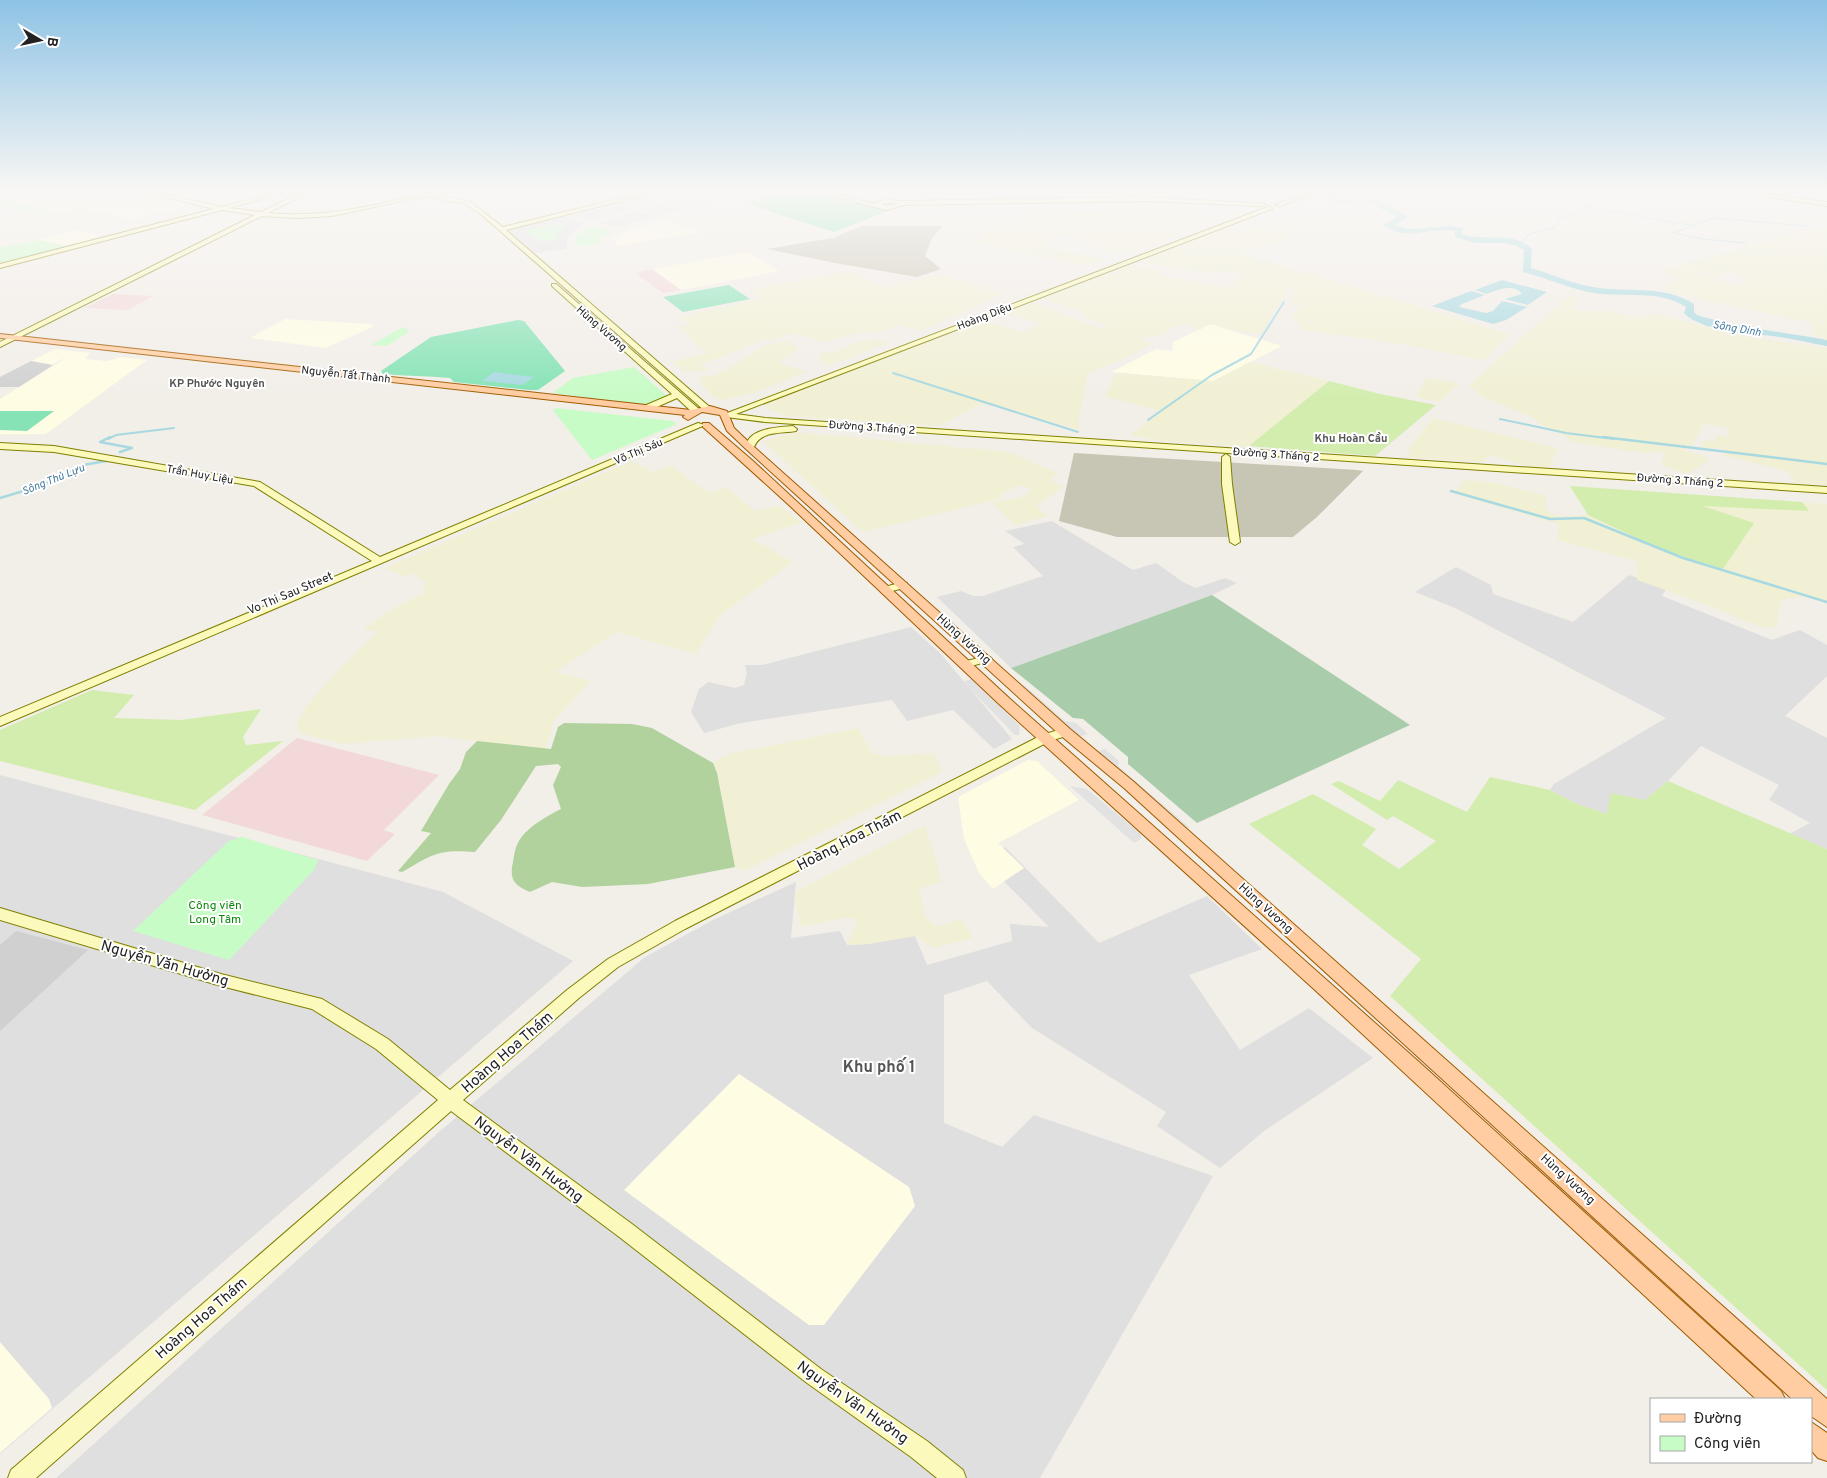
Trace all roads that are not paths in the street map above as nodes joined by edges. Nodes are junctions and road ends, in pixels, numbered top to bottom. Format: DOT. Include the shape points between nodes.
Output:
graph roads {
  1 [pos="19,261"];
  2 [pos="166,261"];
  3 [pos="526,261"];
  4 [pos="539,261"];
  5 [pos="1125,261"];
  6 [pos="0,266"];
  7 [pos="4,340"];
  8 [pos="677,395"];
  9 [pos="647,408"];
  10 [pos="708,409"];
  11 [pos="691,416"];
  12 [pos="724,417"];
  13 [pos="706,424"];
  14 [pos="800,428"];
  15 [pos="0,446"];
  16 [pos="750,448"];
  17 [pos="1226,457"];
  18 [pos="1507,472"];
  19 [pos="1827,490"];
  20 [pos="1812,493"];
  21 [pos="1827,497"];
  22 [pos="1235,542"];
  23 [pos="376,559"];
  24 [pos="903,584"];
  25 [pos="885,590"];
  26 [pos="224,624"];
  27 [pos="986,659"];
  28 [pos="967,664"];
  29 [pos="0,715"];
  30 [pos="0,722"];
  31 [pos="1066,732"];
  32 [pos="1046,738"];
  33 [pos="1191,841"];
  34 [pos="1173,850"];
  35 [pos="0,914"];
  36 [pos="451,1101"];
  37 [pos="1772,1398"];
  38 [pos="1808,1398"];
  39 [pos="1812,1402"];
  40 [pos="1827,1415"];
  41 [pos="1812,1435"];
  42 [pos="1827,1450"];
  43 [pos="19,1478"];
  44 [pos="955,1478"];
  1 -- 6 [label="main road"];
  2 -- 7 [label="main road"];
  3 -- 8 [label="main road, Hùng Vương"];
  4 -- 10 [label="main road, Hùng Vương"];
  5 -- 12 [label="main road, Hoàng Diệu"];
  7 -- 9 [label="main road, Nguyễn Tất Thành"];
  7 -- 11 [label="main road, Nguyễn Tất Thành"];
  8 -- 9 [label="main road"];
  8 -- 11 [label="main road, Hùng Vương"];
  9 -- 11 [label="main road, Nguyễn Tất Thành"];
  10 -- 11 [label="main road"];
  10 -- 12 [label="main road"];
  11 -- 13 [label="main road"];
  11 -- 23 [label="main road, Võ Thị Sáu"];
  12 -- 13 [label="main road"];
  12 -- 14 [label="main road, Đường 3 Tháng 2"];
  12 -- 16 [label="main road, Hùng Vương" via="730,429"];
  12 -- 18 [label="main road, Đường 3 Tháng 2"];
  13 -- 23 [label="main road, Võ Thị Sáu"];
  13 -- 25 [label="main road, Hùng Vương"];
  14 -- 16 [label="main road" via="759,434"];
  14 -- 17 [label="main road, Đường 3 Tháng 2"];
  15 -- 23 [label="main road, Trần Huy Liệu" via="54,449 257,484"];
  16 -- 24 [label="main road, Hùng Vương"];
  17 -- 18 [label="main road, Đường 3 Tháng 2"];
  17 -- 22 [label="main road"];
  18 -- 20 [label="main road, Đường 3 Tháng 2"];
  19 -- 20 [label="main road, Đường 3 Tháng 2"];
  20 -- 21 [label="main road, Đường 3 Tháng 2"];
  23 -- 26 [label="main road, Vo Thi Sau Street"];
  24 -- 25 [label="main road"];
  24 -- 27 [label="main road, Hùng Vương"];
  25 -- 28 [label="main road, Hùng Vương"];
  26 -- 29 [label="main road, Vo Thi Sau Street"];
  26 -- 30 [label="main road, Vo Thi Sau Street"];
  27 -- 28 [label="main road"];
  27 -- 31 [label="main road, Hùng Vương"];
  28 -- 32 [label="main road, Hùng Vương"];
  31 -- 32 [label="main road, Hoàng Hoa Thám"];
  31 -- 33 [label="main road, Hùng Vương"];
  32 -- 34 [label="main road, Hùng Vương"];
  32 -- 36 [label="main road, Hoàng Hoa Thám" via="626,955 574,994"];
  33 -- 34 [label="main road"];
  33 -- 38 [label="main road, Hùng Vương"];
  34 -- 37 [label="main road, Hùng Vương"];
  35 -- 36 [label="main road, Nguyễn Văn Hưởng" via="221,980 316,1004 382,1044"];
  36 -- 43 [label="main road, Hoàng Hoa Thám"];
  36 -- 44 [label="main road, Nguyễn Văn Hưởng" via="814,1376"];
  39 -- 40 [label="main road, Hùng Vương"];
  41 -- 42 [label="main road"];
}
